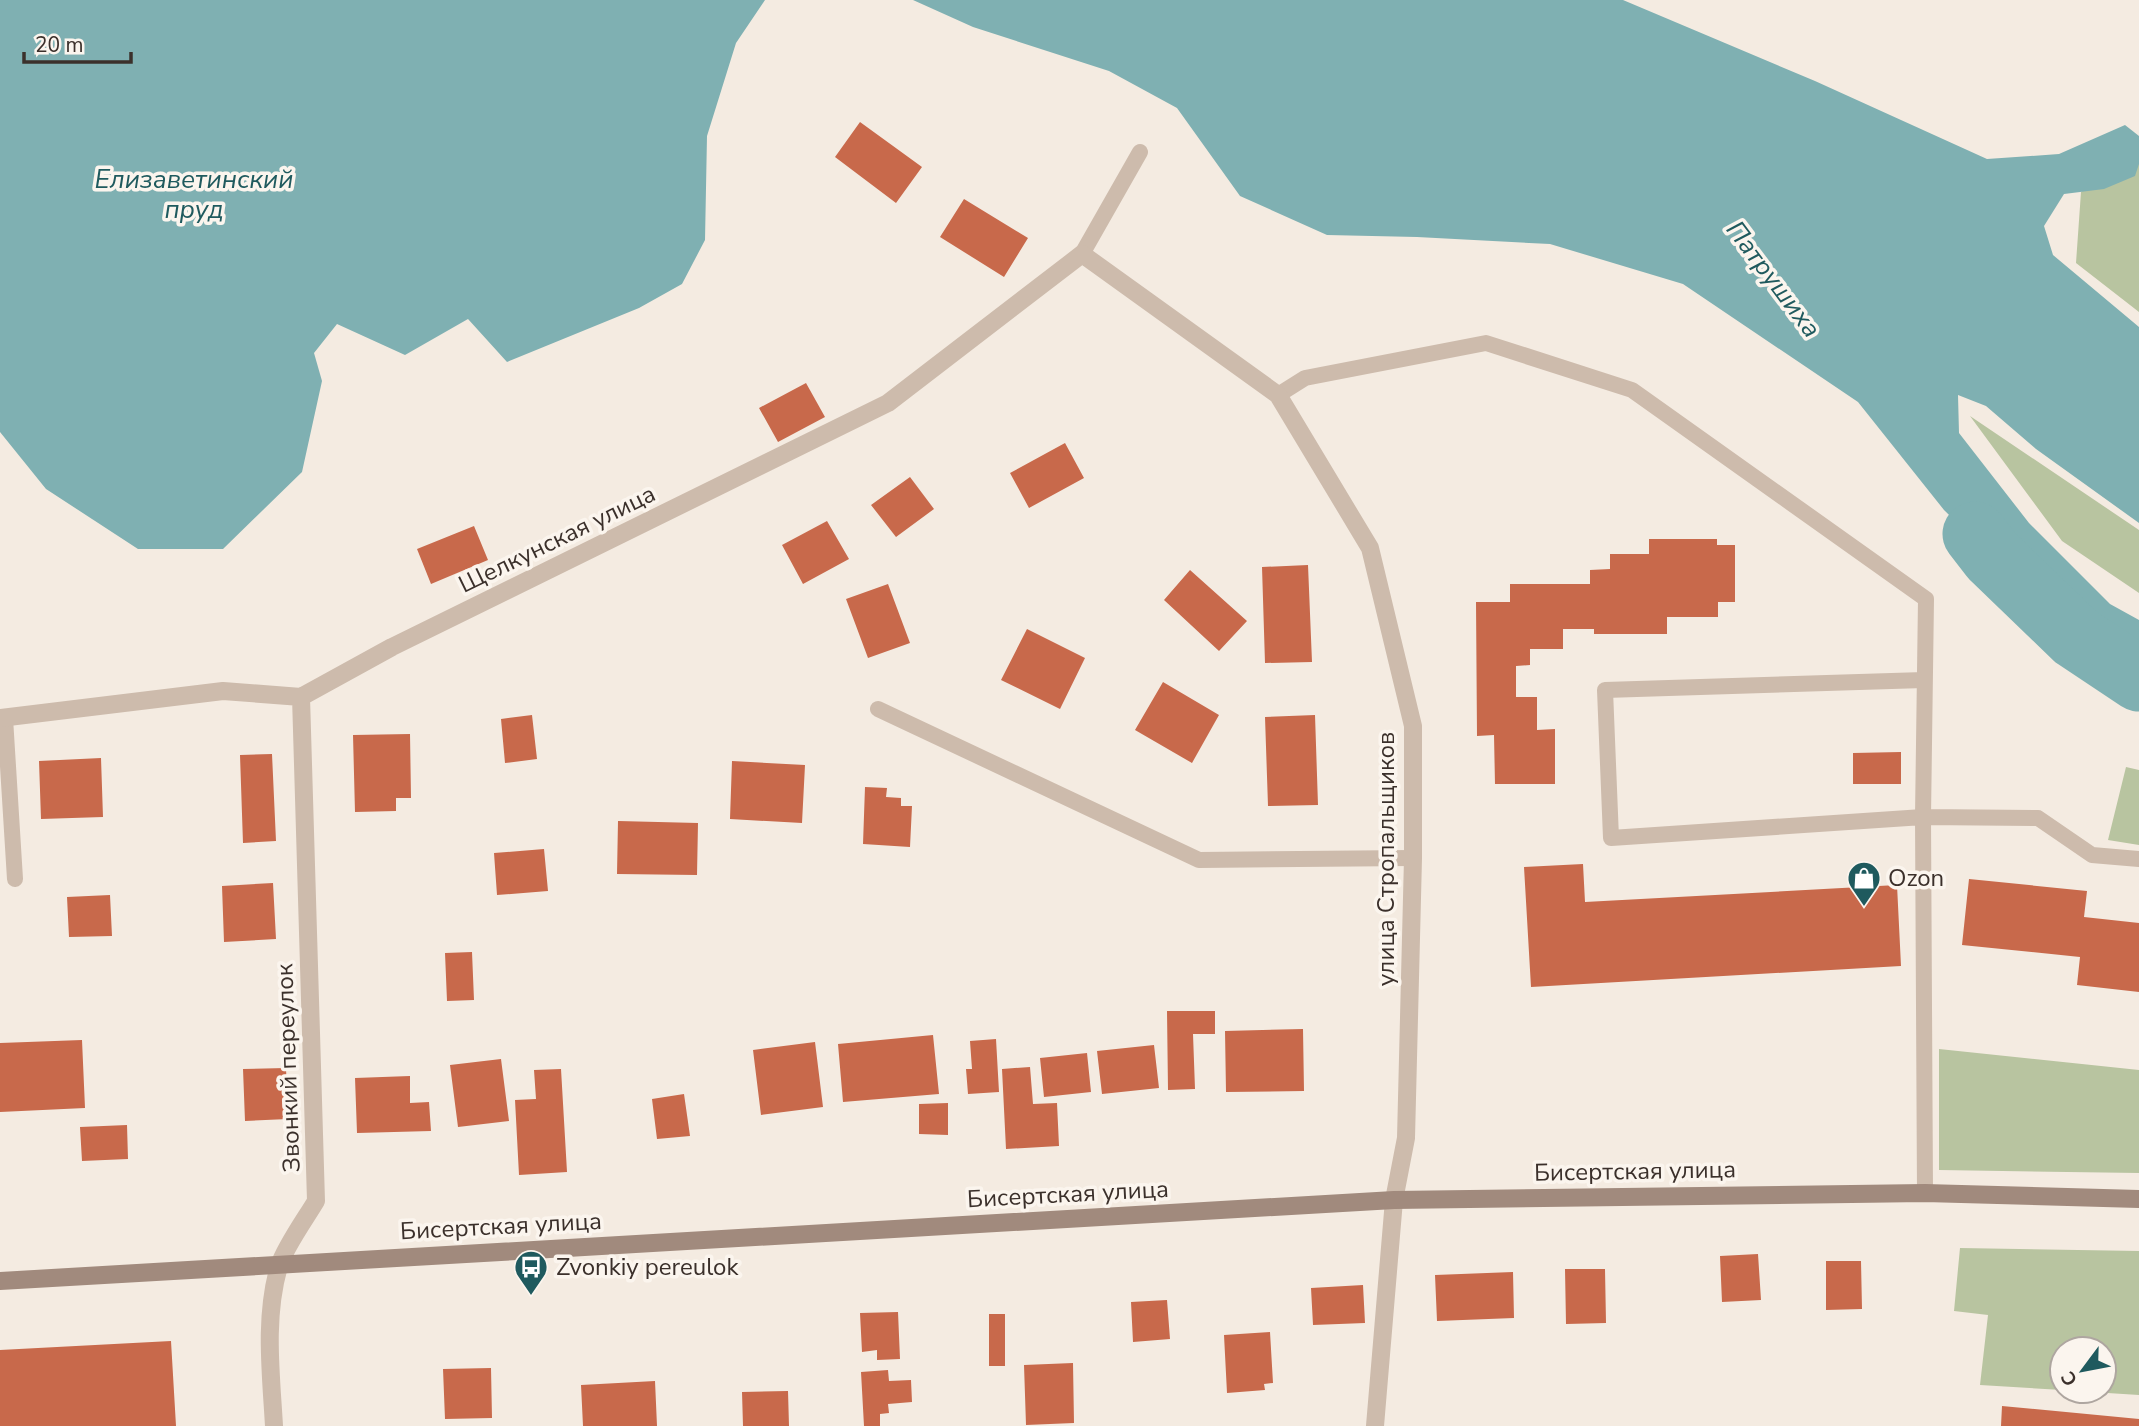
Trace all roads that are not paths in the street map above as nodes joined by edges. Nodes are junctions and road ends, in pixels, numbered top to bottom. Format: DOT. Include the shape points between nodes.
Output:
graph roads {
  1 [pos="1140,152"];
  2 [pos="1082,254"];
  3 [pos="1278,395"];
  4 [pos="1924,680"];
  5 [pos="300,697"];
  6 [pos="878,709"];
  7 [pos="2,718"];
  8 [pos="1923,817"];
  9 [pos="1413,858"];
  10 [pos="2139,859"];
  11 [pos="15,879"];
  12 [pos="1925,1193"];
  13 [pos="2139,1199"];
  14 [pos="1394,1200"];
  15 [pos="280,1264"];
  16 [pos="0,1281"];
  17 [pos="274,1426"];
  18 [pos="1375,1426"];
  1 -- 2 [label="lane"];
  2 -- 3 [label="street, улица Стропальщиков"];
  2 -- 5 [label="street, Щелкунская улица" via="888,403 392,647"];
  3 -- 4 [label="lane" via="1306,378 1486,344 1632,390 1926,599"];
  3 -- 9 [label="street, улица Стропальщиков" via="1370,548 1413,726"];
  4 -- 8 [label="lane"];
  4 -- 8 [label="lane" via="1605,690 1611,838"];
  5 -- 7 [label="street" via="223,691"];
  5 -- 15 [label="street, Звонкий переулок" via="316,1201"];
  6 -- 9 [label="lane" via="1199,860"];
  7 -- 11 [label="lane"];
  8 -- 10 [label="lane" via="2038,818 2092,855"];
  8 -- 12 [label="lane"];
  9 -- 14 [label="street, улица Стропальщиков" via="1406,1138"];
  12 -- 13 [label="main road, Бисертская улица"];
  12 -- 14 [label="main road, Бисертская улица"];
  14 -- 15 [label="main road, Бисертская улица"];
  14 -- 18 [label="street, улица Стропальщиков"];
  15 -- 16 [label="main road, Бисертская улица"];
  15 -- 17 [label="street, Звонкий переулок" via="270,1313"];
}
